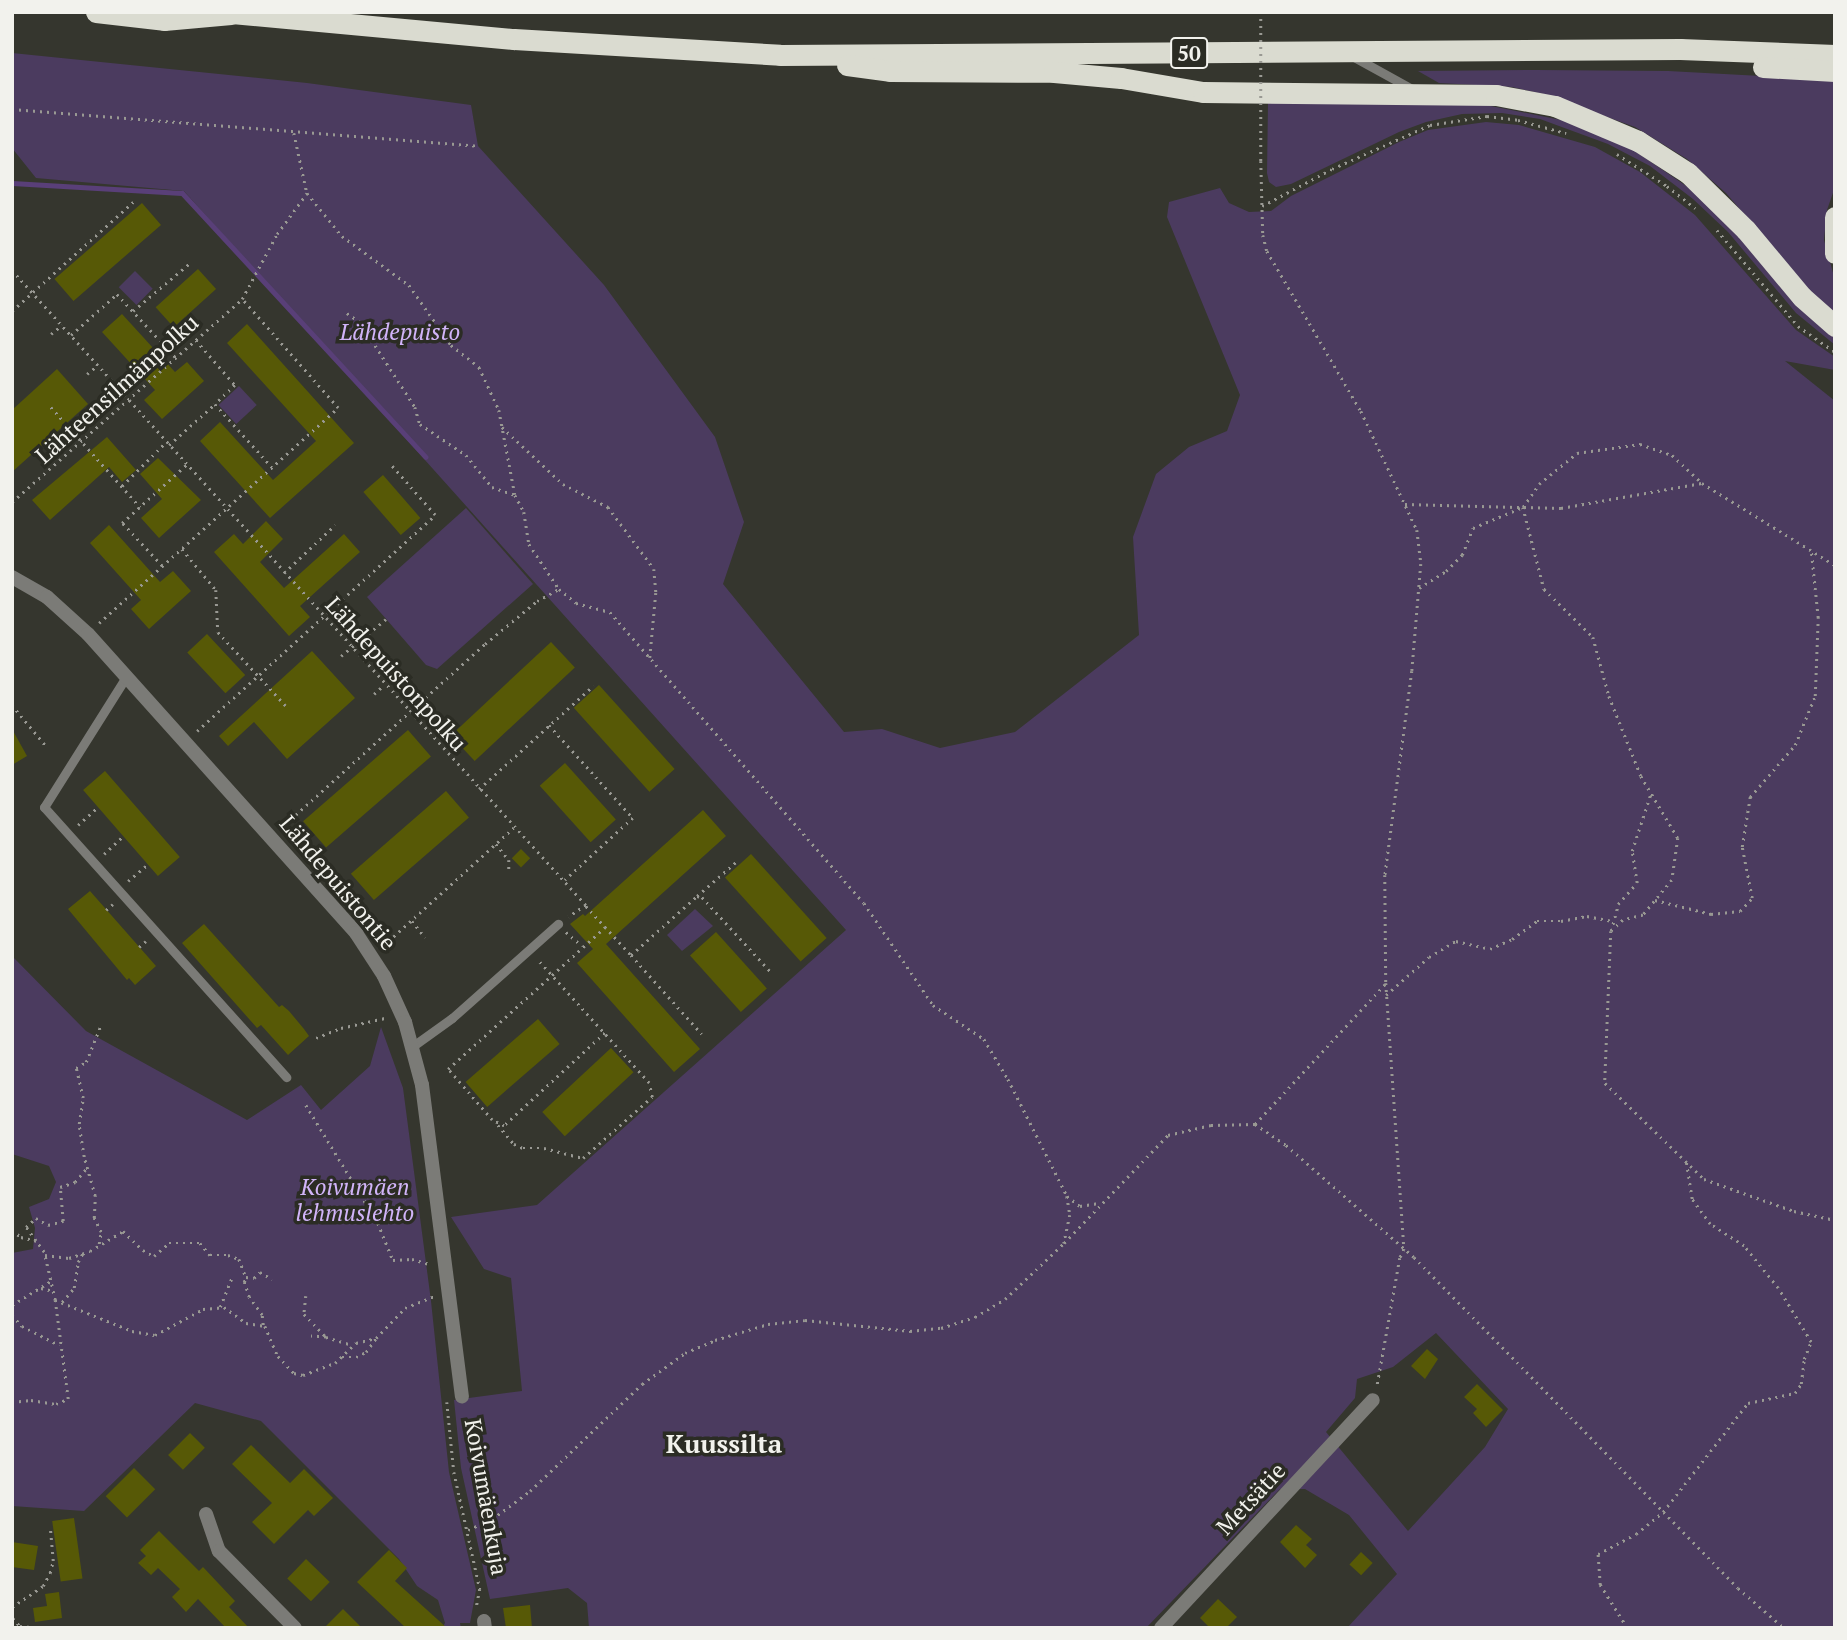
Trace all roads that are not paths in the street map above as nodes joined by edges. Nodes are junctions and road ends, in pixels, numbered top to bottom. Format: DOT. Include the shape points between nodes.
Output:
graph roads {
  1 [pos="96,12"];
  2 [pos="226,13"];
  3 [pos="1598,51"];
  4 [pos="1346,52"];
  5 [pos="779,55"];
  6 [pos="1835,55"];
  7 [pos="1835,71"];
  8 [pos="1420,94"];
  9 [pos="1835,217"];
  10 [pos="1835,253"];
  11 [pos="1835,326"];
  12 [pos="12,577"];
  13 [pos="127,677"];
  14 [pos="558,924"];
  15 [pos="413,1046"];
  16 [pos="286,1077"];
  17 [pos="462,1396"];
  18 [pos="1373,1400"];
  19 [pos="206,1514"];
  20 [pos="295,1628"];
  21 [pos="1161,1628"];
  1 -- 2 [label="highway" via="164,20"];
  2 -- 5 [label="highway, 50" via="501,38"];
  3 -- 4 [label="highway, 50"];
  3 -- 6 [label="highway, 50"];
  3 -- 7 [label="highway" via="1682,63"];
  4 -- 5 [label="highway, 50"];
  4 -- 8 [label="lane"];
  5 -- 8 [label="highway" via="890,71 1054,72 1203,92"];
  8 -- 11 [label="highway" via="1525,99 1586,116 1639,141 1708,191 1802,297"];
  9 -- 10 [label="highway"];
  12 -- 13 [label="street, Lähdepuistontie" via="47,597"];
  13 -- 15 [label="street, Lähdepuistontie" via="372,955 395,997"];
  13 -- 16 [label="lane" via="44,807"];
  14 -- 15 [label="lane" via="452,1018"];
  15 -- 17 [label="street, Lähdepuistontie" via="422,1085"];
  18 -- 21 [label="street, Metsätie"];
  19 -- 20 [label="street" via="219,1551"];
}
